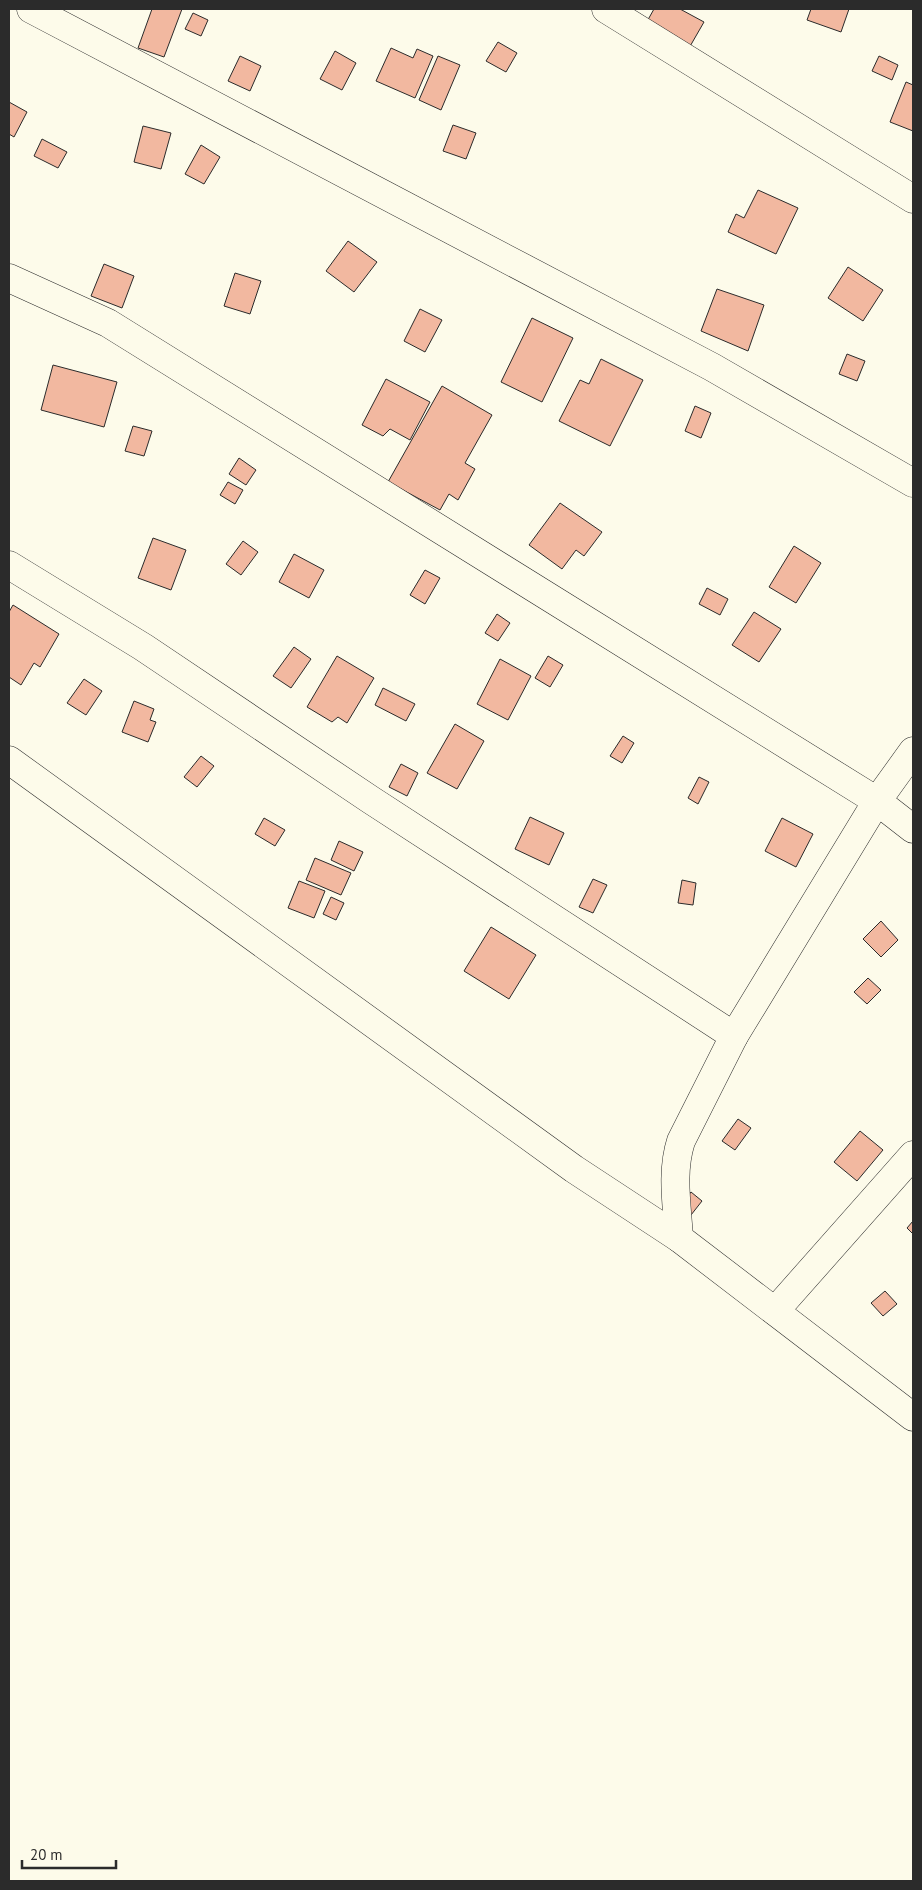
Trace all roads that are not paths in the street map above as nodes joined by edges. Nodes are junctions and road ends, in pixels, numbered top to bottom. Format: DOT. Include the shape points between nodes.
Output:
graph roads {
  1 [pos="31,9"];
  2 [pos="606,9"];
  3 [pos="913,198"];
  4 [pos="9,278"];
  5 [pos="913,483"];
  6 [pos="9,565"];
  7 [pos="913,751"];
  8 [pos="9,760"];
  9 [pos="877,801"];
  10 [pos="913,829"];
  11 [pos="734,1036"];
  12 [pos="913,1155"];
  13 [pos="678,1238"];
  14 [pos="774,1311"];
  15 [pos="913,1417"];
  1 -- 5 [label="street" via="712,367"];
  2 -- 3 [label="street"];
  4 -- 9 [label="street" via="108,323"];
  6 -- 11 [label="street" via="143,647"];
  7 -- 9 [label="street"];
  8 -- 13 [label="street" via="574,1169"];
  9 -- 10 [label="street"];
  9 -- 11 [label="street"];
  11 -- 13 [label="street" via="676,1156"];
  12 -- 14 [label="street"];
  13 -- 14 [label="street"];
  14 -- 15 [label="street"];
}
